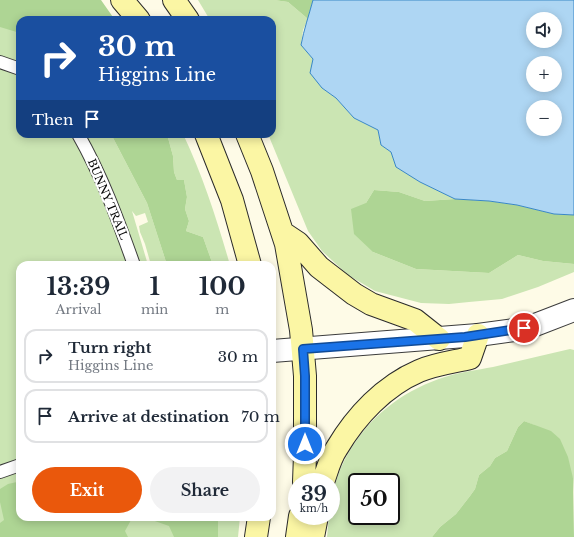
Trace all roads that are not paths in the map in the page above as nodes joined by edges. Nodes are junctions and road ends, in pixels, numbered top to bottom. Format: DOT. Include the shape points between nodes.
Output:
graph roads {
  1 [pos="122,0"];
  2 [pos="174,0"];
  3 [pos="136,16"];
  4 [pos="185,16"];
  5 [pos="0,62"];
  6 [pos="16,68"];
  7 [pos="80,138"];
  8 [pos="208,138"];
  9 [pos="249,138"];
  10 [pos="283,233"];
  11 [pos="133,261"];
  12 [pos="249,261"];
  13 [pos="574,310"];
  14 [pos="478,335"];
  15 [pos="439,339"];
  16 [pos="303,349"];
  17 [pos="276,351"];
  18 [pos="16,466"];
  19 [pos="0,472"];
  20 [pos="304,473"];
  21 [pos="326,473"];
  22 [pos="258,521"];
  23 [pos="299,525"];
  24 [pos="315,525"];
  25 [pos="256,537"];
  26 [pos="297,537"];
  27 [pos="313,537"];
  1 -- 3 [label="main road"];
  2 -- 4 [label="main road"];
  5 -- 6 [label="lane"];
  7 -- 11 [label="lane, BUNNY TRAIL" via="116,213"];
  8 -- 12 [label="main road" via="232,200"];
  9 -- 10 [label="main road"];
  10 -- 15 [label="main road" via="298,243 319,267 354,294 371,304 415,320"];
  10 -- 16 [label="main road"];
  13 -- 14 [label="street" via="535,325"];
  14 -- 15 [label="street"];
  14 -- 21 [label="main road" via="470,358 418,372 373,401 336,448"];
  15 -- 16 [label="street"];
  16 -- 17 [label="street"];
  16 -- 20 [label="main road" via="306,423"];
  18 -- 19 [label="lane"];
  22 -- 25 [label="main road"];
  23 -- 26 [label="main road"];
  24 -- 27 [label="main road"];
}
